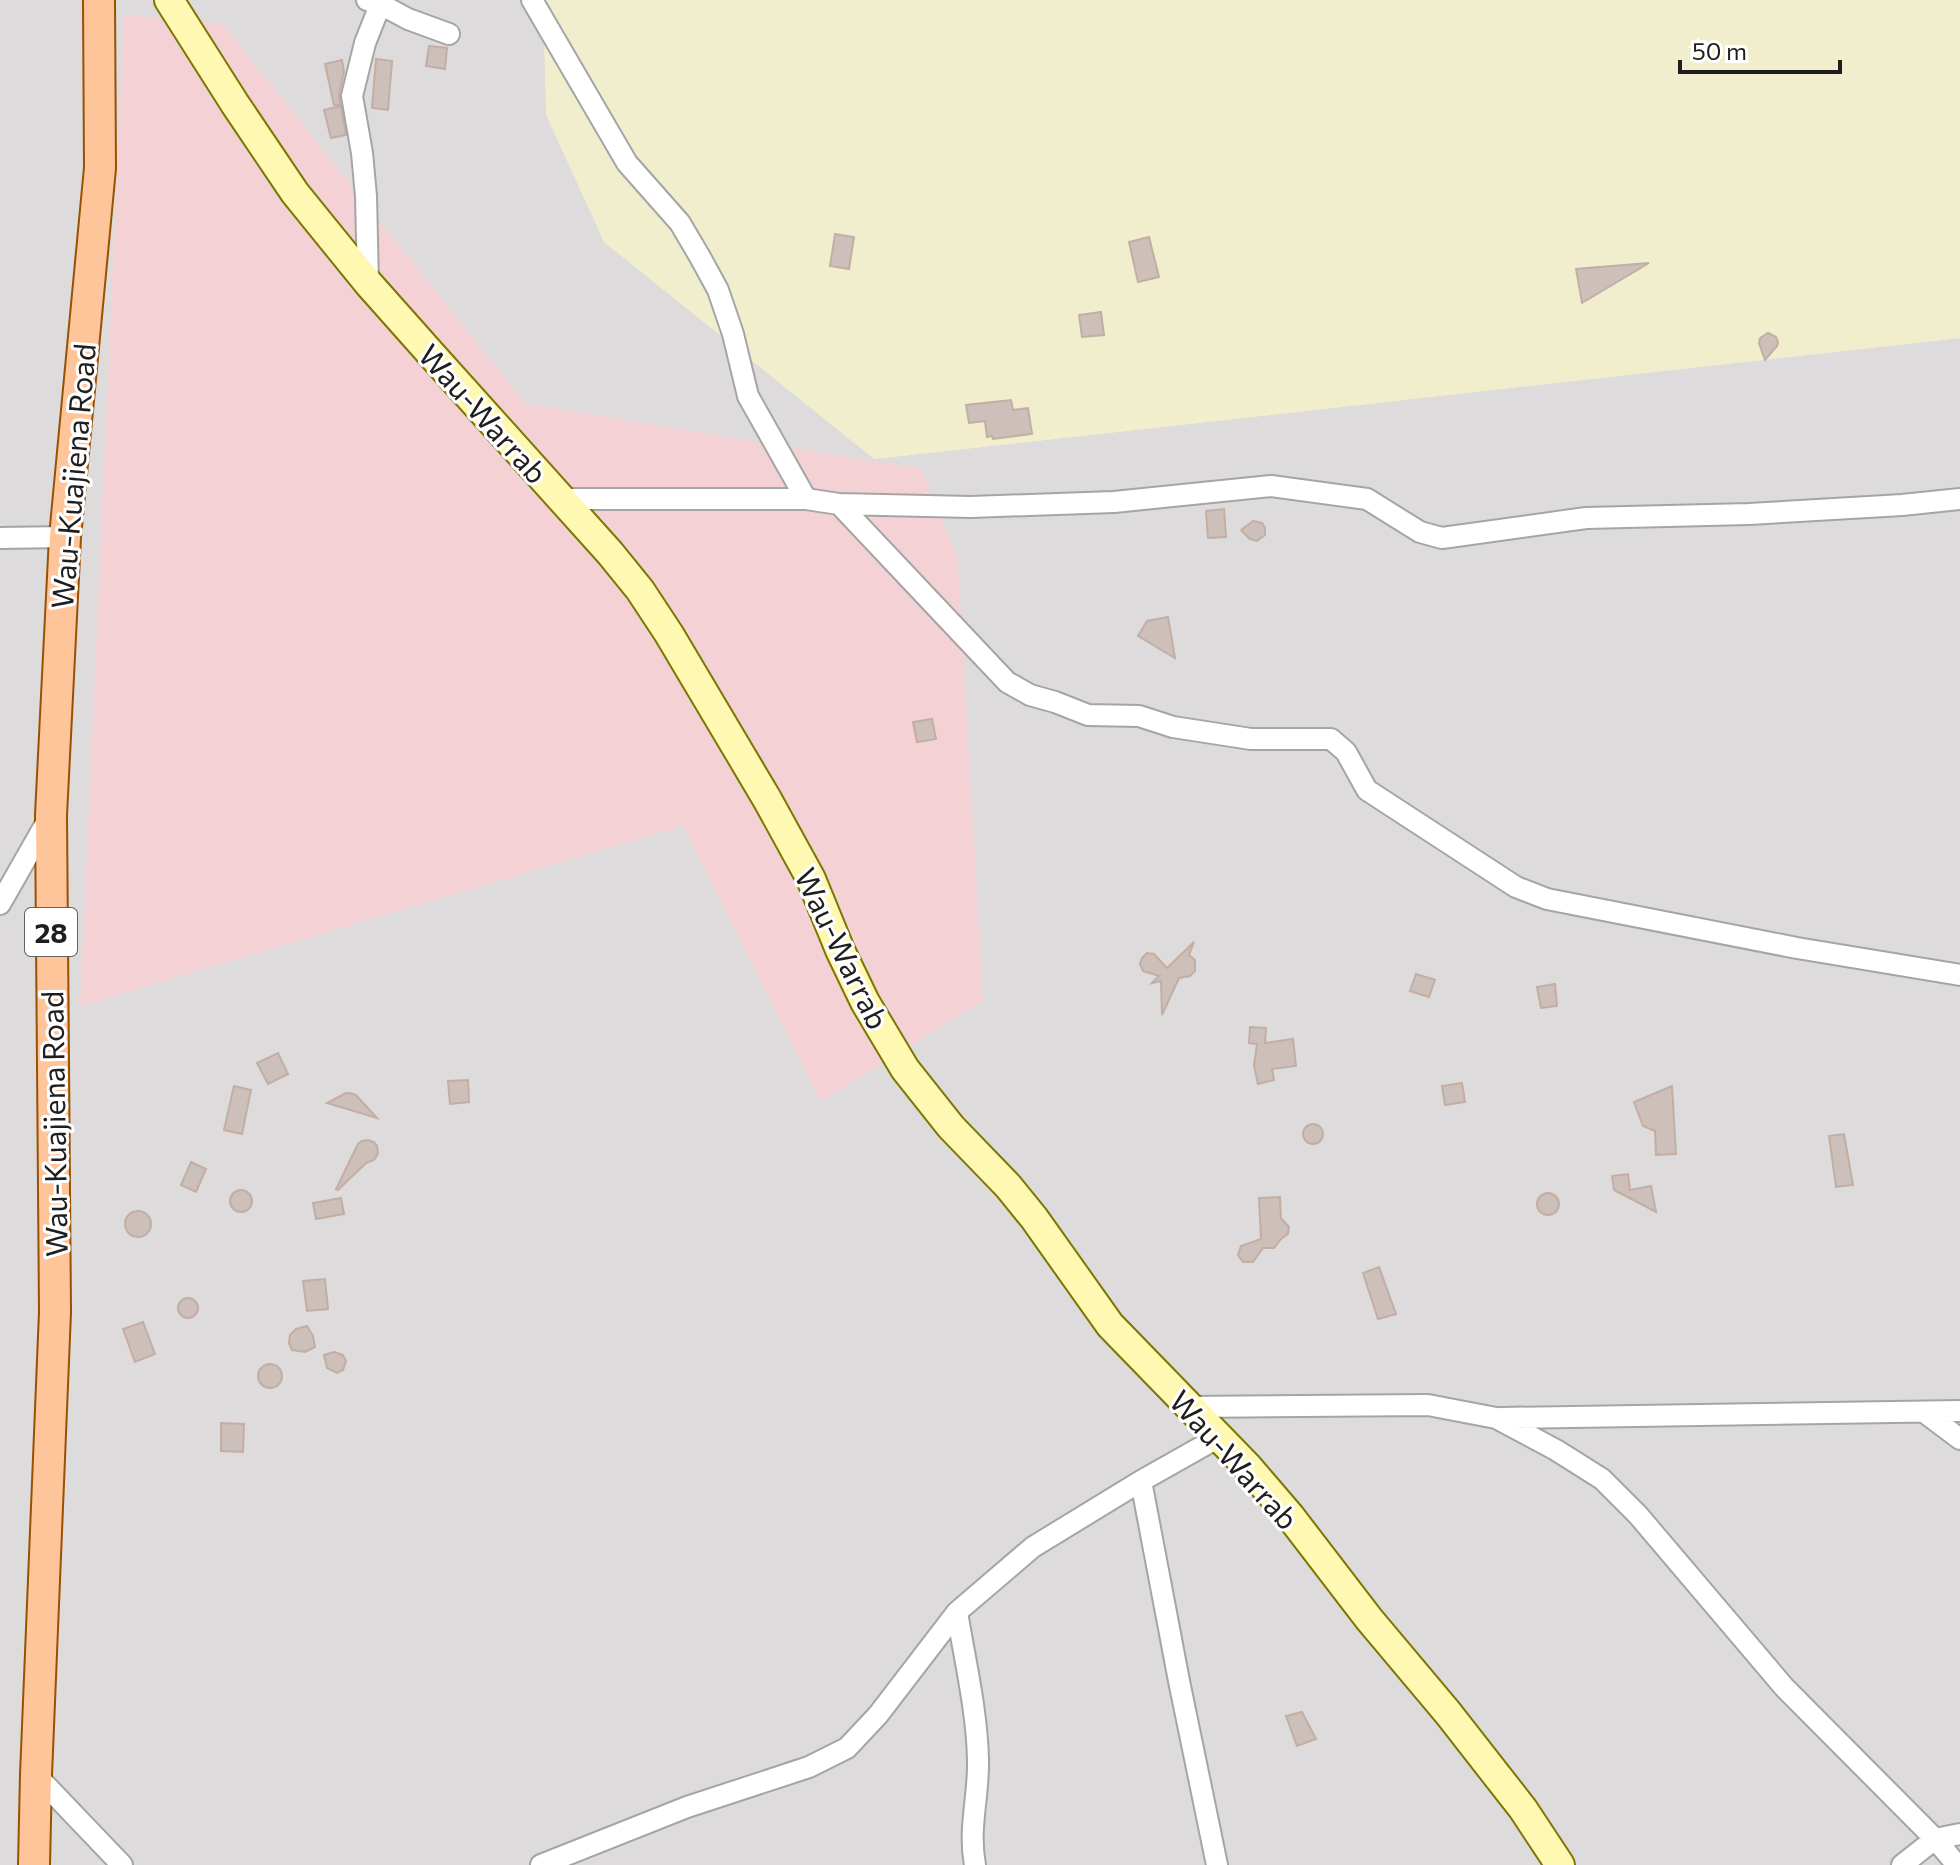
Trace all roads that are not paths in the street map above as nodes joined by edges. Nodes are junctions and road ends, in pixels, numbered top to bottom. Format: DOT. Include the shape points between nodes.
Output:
graph roads {
  1 [pos="99,0"];
  2 [pos="169,0"];
  3 [pos="532,0"];
  4 [pos="376,1"];
  5 [pos="449,34"];
  6 [pos="368,283"];
  7 [pos="563,499"];
  8 [pos="806,499"];
  9 [pos="1960,499"];
  10 [pos="839,504"];
  11 [pos="65,537"];
  12 [pos="0,538"];
  13 [pos="51,815"];
  14 [pos="0,904"];
  15 [pos="1960,975"];
  16 [pos="1189,1407"];
  17 [pos="1960,1411"];
  18 [pos="1924,1412"];
  19 [pos="1496,1418"];
  20 [pos="1219,1437"];
  21 [pos="1960,1439"];
  22 [pos="1141,1481"];
  23 [pos="957,1612"];
  24 [pos="36,1775"];
  25 [pos="1960,1834"];
  26 [pos="1935,1839"];
  27 [pos="34,1865"];
  28 [pos="122,1865"];
  29 [pos="541,1865"];
  30 [pos="975,1865"];
  31 [pos="1217,1865"];
  32 [pos="1560,1865"];
  33 [pos="1902,1865"];
  34 [pos="1957,1865"];
  1 -- 11 [label="main road, Wau-Kuajiena Road / 28" via="100,168"];
  2 -- 6 [label="main road, Wau-Warrab" via="295,193"];
  3 -- 8 [label="street" via="627,163 680,223 700,257 718,290 748,396"];
  4 -- 5 [label="street"];
  4 -- 6 [label="street" via="352,96 366,196"];
  6 -- 7 [label="main road, Wau-Warrab"];
  7 -- 8 [label="street"];
  7 -- 16 [label="main road, Wau-Warrab" via="640,590 669,634 811,879 859,989 905,1069 1034,1218 1110,1325"];
  8 -- 10 [label="street"];
  9 -- 10 [label="street" via="1749,514 1586,518 1442,538 1420,532 1367,499 1271,486 1114,502"];
  10 -- 15 [label="street" via="1007,682 1030,695 1088,715 1139,716 1251,739 1331,739 1346,752 1367,790 1516,887 1547,899"];
  11 -- 12 [label="street"];
  11 -- 13 [label="main road, Wau-Kuajiena Road / 28"];
  13 -- 14 [label="street"];
  13 -- 24 [label="main road, Wau-Kuajiena Road / 28" via="55,1312"];
  16 -- 19 [label="street" via="1428,1405"];
  16 -- 20 [label="main road, Wau-Warrab"];
  17 -- 18 [label="street"];
  18 -- 19 [label="street"];
  18 -- 21 [label="street"];
  19 -- 26 [label="street" via="1602,1479 1784,1687"];
  20 -- 22 [label="street"];
  20 -- 32 [label="main road, Wau-Warrab" via="1290,1516 1448,1713"];
  22 -- 23 [label="street" via="1033,1547"];
  22 -- 31 [label="street"];
  23 -- 29 [label="street" via="847,1748 809,1767 687,1807"];
  23 -- 30 [label="street" via="978,1740 972,1821"];
  24 -- 27 [label="main road, Wau-Kuajiena Road / 28"];
  24 -- 28 [label="street"];
  25 -- 26 [label="street"];
  26 -- 33 [label="street"];
  26 -- 34 [label="street"];
}
